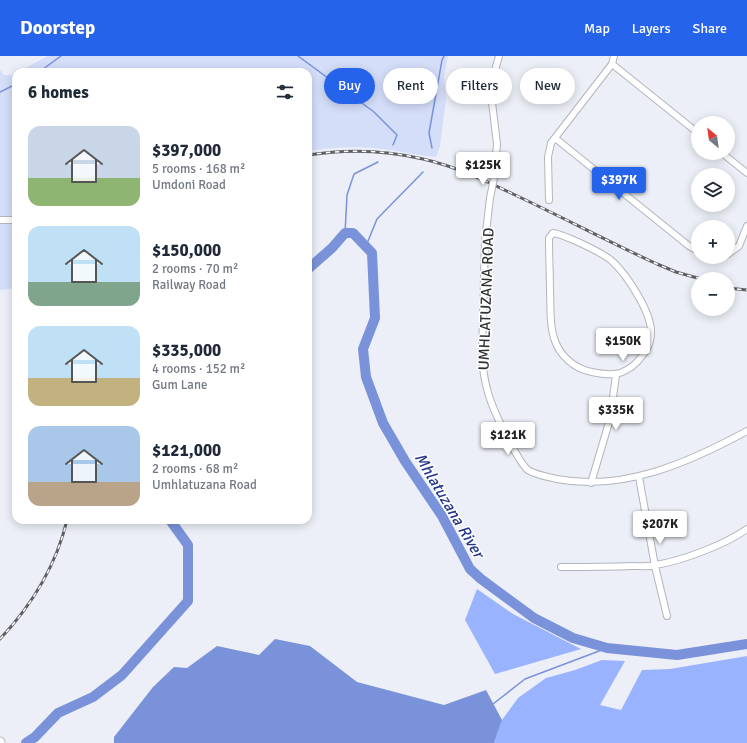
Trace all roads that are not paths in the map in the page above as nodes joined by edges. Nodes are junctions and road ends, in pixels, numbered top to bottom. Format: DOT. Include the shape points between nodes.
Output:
graph roads {
  1 [pos="499,56"];
  2 [pos="614,56"];
  3 [pos="612,64"];
  4 [pos="691,127"];
  5 [pos="555,138"];
  6 [pos="731,160"];
  7 [pos="747,173"];
  8 [pos="549,200"];
  9 [pos="0,220"];
  10 [pos="12,220"];
  11 [pos="747,226"];
  12 [pos="691,246"];
  13 [pos="735,249"];
  14 [pos="616,375"];
  15 [pos="747,431"];
  16 [pos="639,477"];
  17 [pos="591,483"];
  18 [pos="747,529"];
  19 [pos="655,566"];
  20 [pos="561,567"];
  21 [pos="667,616"];
  1 -- 17 [label="street, UMHLATUZANA ROAD, bridge" via="491,94 497,144 485,241 482,354 486,388 492,406 524,466 554,479"];
  2 -- 3 [label="street"];
  3 -- 4 [label="street"];
  3 -- 5 [label="street"];
  5 -- 8 [label="street" via="549,152"];
  5 -- 12 [label="street"];
  6 -- 7 [label="street"];
  9 -- 10 [label="street"];
  11 -- 13 [label="street" via="739,246"];
  14 -- 14 [label="street" via="600,374 577,367 569,362 557,347 552,329 551,310 549,238 553,233 602,254 612,261 629,280 646,310 652,332 648,348 634,365"];
  14 -- 17 [label="street" via="610,419"];
  15 -- 16 [label="street, UMHLATUZANA ROAD" via="710,449"];
  16 -- 17 [label="street, UMHLATUZANA ROAD"];
  16 -- 19 [label="street"];
  18 -- 19 [label="street" via="735,537 696,553"];
  19 -- 20 [label="street"];
  19 -- 21 [label="street"];
}
